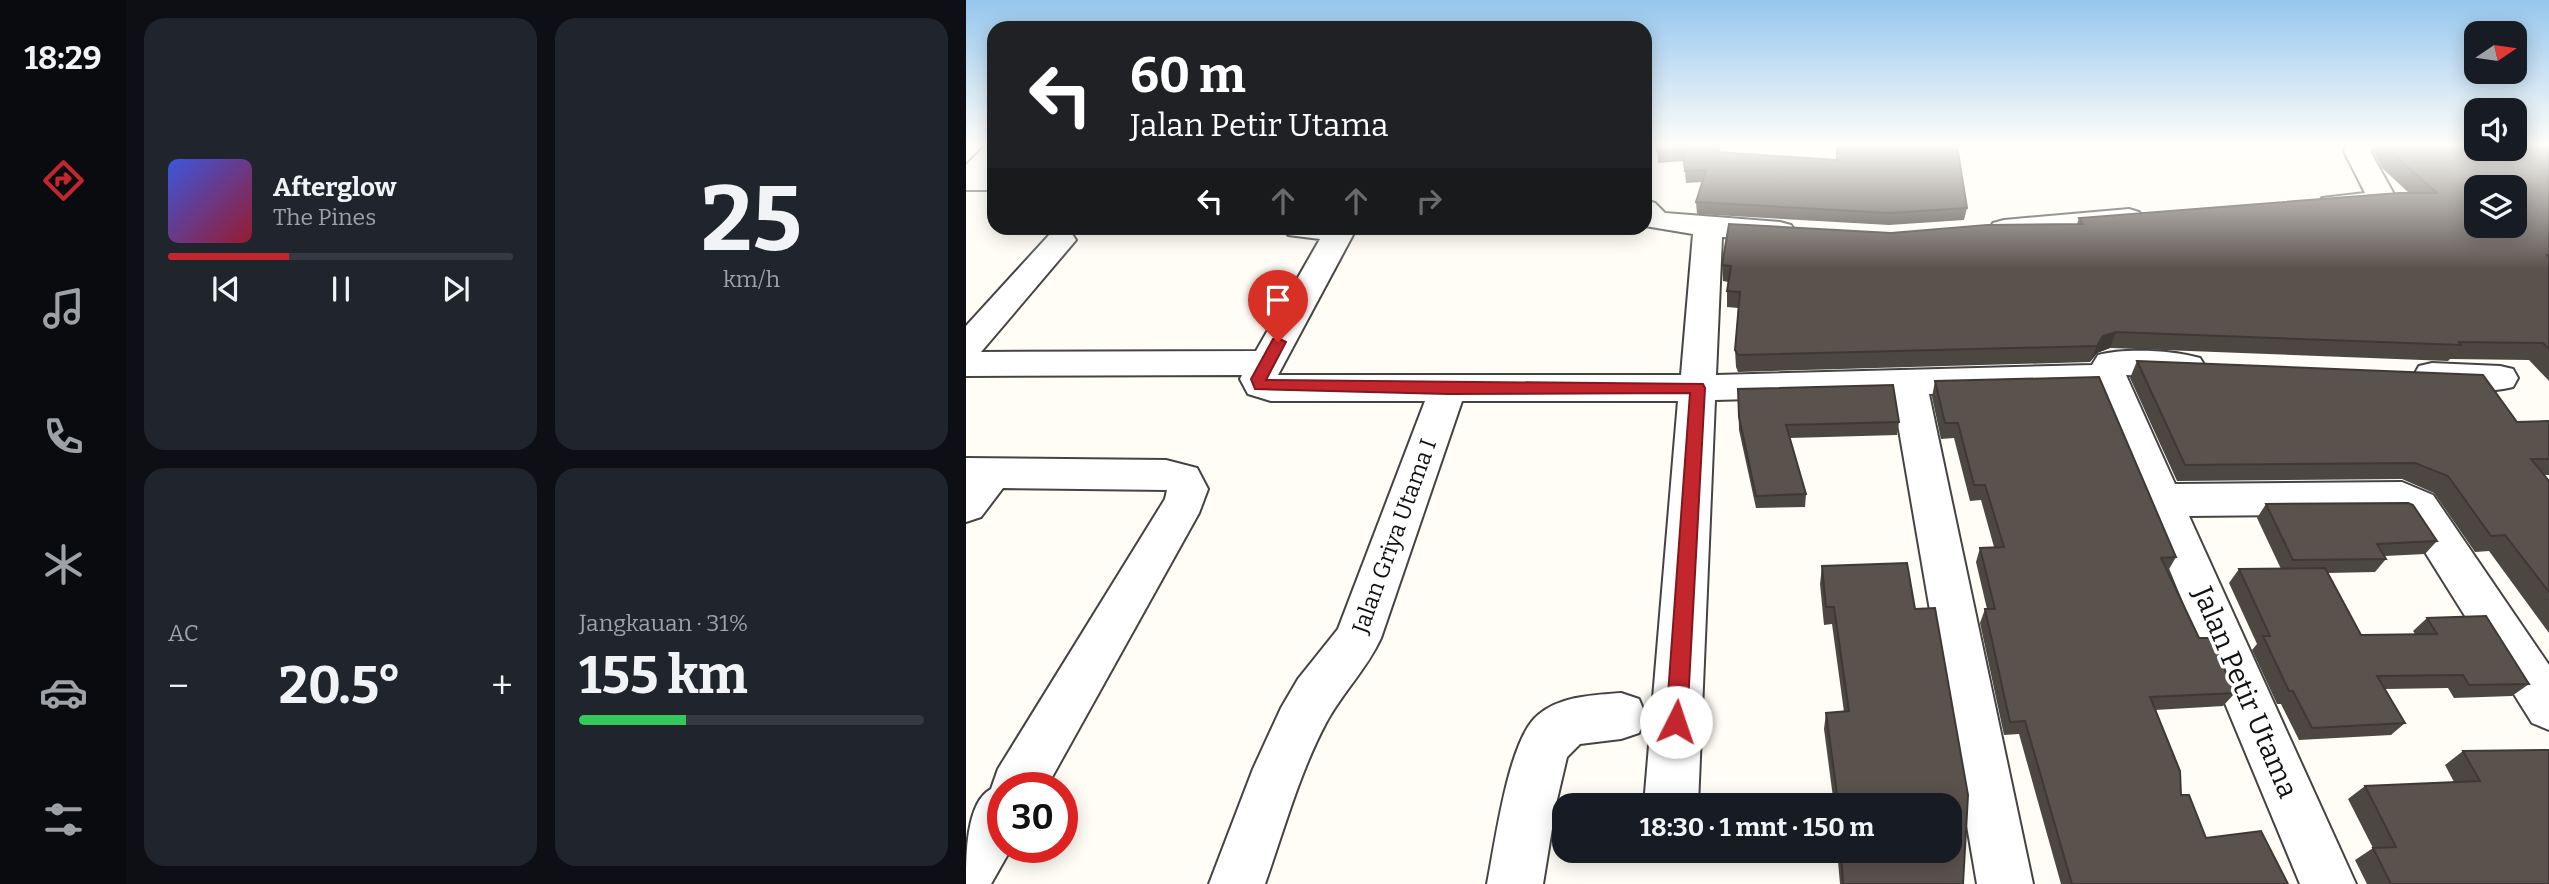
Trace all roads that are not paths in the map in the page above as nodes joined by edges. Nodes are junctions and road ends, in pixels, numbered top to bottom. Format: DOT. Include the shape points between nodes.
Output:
graph roads {
  1 [pos="2376,186"];
  2 [pos="2303,206"];
  3 [pos="2153,216"];
  4 [pos="1652,218"];
  5 [pos="1708,228"];
  6 [pos="1975,231"];
  7 [pos="1805,232"];
  8 [pos="1338,235"];
  9 [pos="1061,240"];
  10 [pos="966,347"];
  11 [pos="966,363"];
  12 [pos="1267,363"];
  13 [pos="2222,367"];
  14 [pos="2403,374"];
  15 [pos="2108,377"];
  16 [pos="2500,378"];
  17 [pos="1909,384"];
  18 [pos="1698,388"];
  19 [pos="1448,389"];
  20 [pos="979,473"];
  21 [pos="2163,500"];
  22 [pos="966,506"];
  23 [pos="2549,707"];
  24 [pos="1621,716"];
  25 [pos="1026,772"];
  26 [pos="1672,793"];
  27 [pos="987,838"];
  28 [pos="966,874"];
  29 [pos="1237,884"];
  30 [pos="1515,884"];
  31 [pos="2005,884"];
  32 [pos="2328,884"];
  1 -- 2 [label="street" via="2379,200"];
  3 -- 6 [label="street"];
  4 -- 5 [label="street"];
  5 -- 7 [label="street"];
  5 -- 18 [label="street"];
  8 -- 12 [label="street"];
  9 -- 10 [label="street"];
  11 -- 12 [label="street"];
  12 -- 19 [label="street" via="1258,379 1270,388"];
  13 -- 15 [label="street" via="2110,363"];
  14 -- 16 [label="street"];
  15 -- 17 [label="street"];
  15 -- 21 [label="street, Jalan Petir Utama"];
  17 -- 18 [label="street"];
  17 -- 31 [label="street"];
  18 -- 19 [label="street"];
  18 -- 26 [label="street"];
  19 -- 29 [label="street, Jalan Griya Utama I" via="1358,638 1297,728"];
  20 -- 22 [label="street"];
  20 -- 25 [label="street" via="1166,475 1183,479 1188,489 1185,502"];
  21 -- 23 [label="street" via="2402,498 2418,506"];
  21 -- 32 [label="street, Jalan Petir Utama"];
  24 -- 30 [label="street" via="1578,720 1552,734 1539,762"];
  27 -- 28 [label="street"];
}
